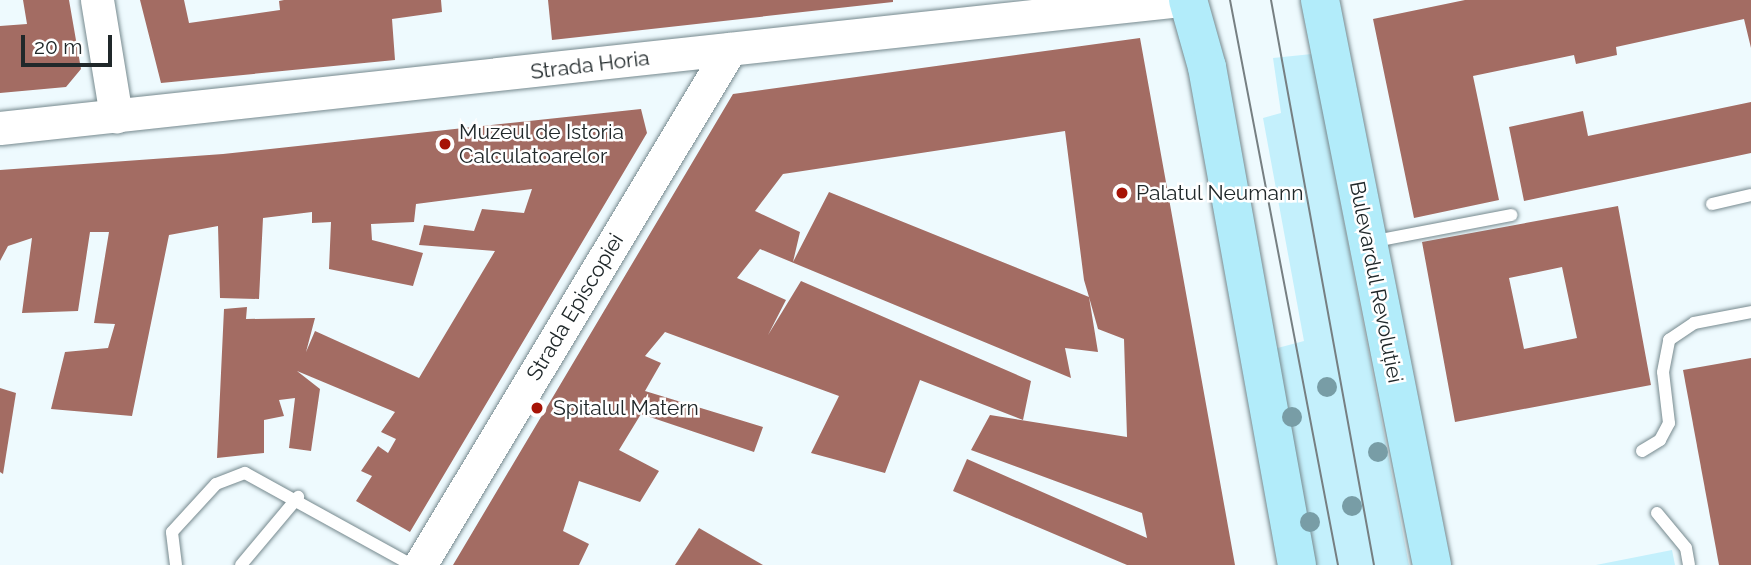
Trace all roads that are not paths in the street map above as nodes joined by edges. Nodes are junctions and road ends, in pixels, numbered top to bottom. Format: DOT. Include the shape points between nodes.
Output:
graph roads {
  1 [pos="97,0"];
  2 [pos="1181,0"];
  3 [pos="1188,0"];
  4 [pos="1320,0"];
  5 [pos="730,49"];
  6 [pos="116,116"];
  7 [pos="0,128"];
  8 [pos="1751,195"];
  9 [pos="1712,204"];
  10 [pos="1511,215"];
  11 [pos="1368,243"];
  12 [pos="1751,312"];
  13 [pos="1642,451"];
  14 [pos="298,497"];
  15 [pos="1657,513"];
  16 [pos="176,565"];
  17 [pos="241,565"];
  18 [pos="412,565"];
  19 [pos="420,565"];
  20 [pos="1297,565"];
  21 [pos="1432,565"];
  22 [pos="1689,565"];
  1 -- 6 [label="street"];
  2 -- 5 [label="street, Strada Horia"];
  3 -- 20 [label="main road" via="1206,67"];
  4 -- 11 [label="main road, Bulevardul Revoluției"];
  5 -- 6 [label="street, Strada Horia"];
  5 -- 19 [label="street, Strada Episcopiei"];
  6 -- 7 [label="street, Strada Horia"];
  8 -- 9 [label="lane"];
  10 -- 11 [label="lane"];
  11 -- 21 [label="main road, Bulevardul Revoluției"];
  12 -- 13 [label="lane" via="1694,323 1668,340 1663,372 1669,423 1660,440"];
  14 -- 16 [label="lane" via="245,473 216,484 172,532"];
  14 -- 17 [label="lane"];
  14 -- 18 [label="lane"];
  15 -- 22 [label="lane" via="1686,548"];
}
